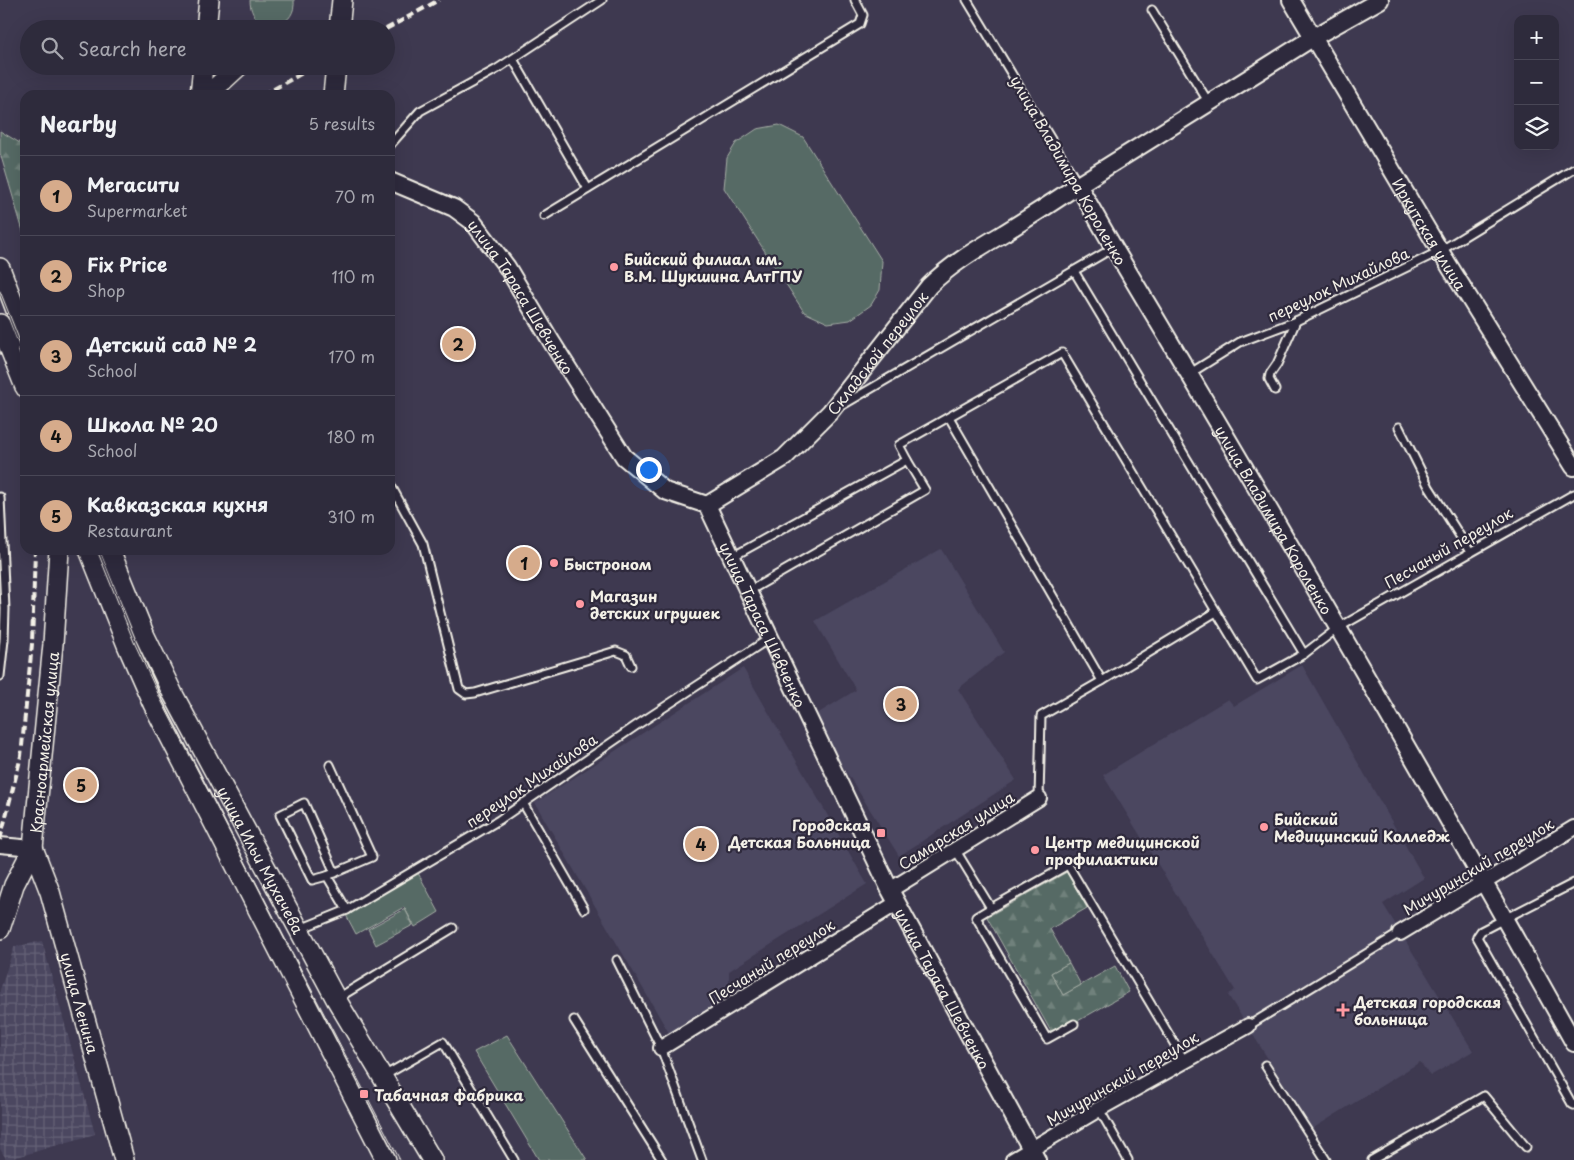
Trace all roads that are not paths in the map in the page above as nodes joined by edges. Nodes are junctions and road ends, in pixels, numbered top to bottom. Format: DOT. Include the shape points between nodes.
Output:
graph roads {
  1 [pos="209,0"];
  2 [pos="342,0"];
  3 [pos="602,0"];
  4 [pos="855,0"];
  5 [pos="967,0"];
  6 [pos="1291,0"];
  7 [pos="1380,0"];
  8 [pos="1152,10"];
  9 [pos="207,20"];
  10 [pos="340,20"];
  11 [pos="1314,37"];
  12 [pos="513,59"];
  13 [pos="202,75"];
  14 [pos="229,75"];
  15 [pos="335,75"];
  16 [pos="201,90"];
  17 [pos="213,90"];
  18 [pos="334,90"];
  19 [pos="1209,103"];
  20 [pos="395,138"];
  21 [pos="1574,169"];
  22 [pos="395,183"];
  23 [pos="1078,185"];
  24 [pos="588,189"];
  25 [pos="544,216"];
  26 [pos="1114,248"];
  27 [pos="1440,251"];
  28 [pos="0,268"];
  29 [pos="1074,271"];
  30 [pos="20,321"];
  31 [pos="1296,321"];
  32 [pos="3,332"];
  33 [pos="20,374"];
  34 [pos="1189,374"];
  35 [pos="1275,390"];
  36 [pos="830,412"];
  37 [pos="949,417"];
  38 [pos="1399,427"];
  39 [pos="907,460"];
  40 [pos="1574,467"];
  41 [pos="395,493"];
  42 [pos="1574,494"];
  43 [pos="0,497"];
  44 [pos="707,505"];
  45 [pos="1470,552"];
  46 [pos="59,555"];
  47 [pos="91,555"];
  48 [pos="112,555"];
  49 [pos="732,557"];
  50 [pos="748,592"];
  51 [pos="1216,612"];
  52 [pos="1338,628"];
  53 [pos="770,638"];
  54 [pos="1304,654"];
  55 [pos="631,666"];
  56 [pos="0,676"];
  57 [pos="1102,680"];
  58 [pos="330,765"];
  59 [pos="218,778"];
  60 [pos="198,790"];
  61 [pos="1039,798"];
  62 [pos="523,804"];
  63 [pos="1574,828"];
  64 [pos="0,845"];
  65 [pos="33,848"];
  66 [pos="955,849"];
  67 [pos="335,873"];
  68 [pos="327,876"];
  69 [pos="1484,882"];
  70 [pos="1574,883"];
  71 [pos="894,896"];
  72 [pos="991,908"];
  73 [pos="584,909"];
  74 [pos="347,910"];
  75 [pos="1505,918"];
  76 [pos="453,928"];
  77 [pos="0,929"];
  78 [pos="298,930"];
  79 [pos="1400,932"];
  80 [pos="617,960"];
  81 [pos="336,999"];
  82 [pos="574,1020"];
  83 [pos="1074,1024"];
  84 [pos="1248,1026"];
  85 [pos="1574,1042"];
  86 [pos="661,1048"];
  87 [pos="1184,1060"];
  88 [pos="1265,1064"];
  89 [pos="382,1077"];
  90 [pos="1574,1105"];
  91 [pos="1099,1109"];
  92 [pos="1526,1147"];
  93 [pos="1034,1155"];
  94 [pos="124,1160"];
  95 [pos="386,1160"];
  96 [pos="432,1160"];
  97 [pos="514,1160"];
  98 [pos="662,1160"];
  99 [pos="702,1160"];
  100 [pos="1013,1160"];
  101 [pos="1128,1160"];
  102 [pos="1326,1160"];
  103 [pos="1372,1160"];
  1 -- 9 [label="main road"];
  2 -- 10 [label="main road"];
  3 -- 12 [label="lane"];
  4 -- 24 [label="lane" via="863,15 860,24"];
  5 -- 23 [label="lane, улица Владимира Короленко"];
  6 -- 11 [label="street, Иркутская улица"];
  7 -- 11 [label="street"];
  8 -- 19 [label="lane"];
  11 -- 19 [label="street, Складской переулок"];
  11 -- 27 [label="street, Иркутская улица"];
  12 -- 20 [label="lane" via="420,111"];
  12 -- 24 [label="lane"];
  13 -- 16 [label="main road"];
  14 -- 17 [label="main road"];
  15 -- 18 [label="main road"];
  19 -- 23 [label="street, Складской переулок"];
  21 -- 27 [label="lane, переулок Михайлова"];
  22 -- 44 [label="street, улица Тараса Шевченко" via="454,208 473,222 507,267 624,457 665,491"];
  23 -- 26 [label="street, улица Владимира Короленко"];
  23 -- 36 [label="street, Складской переулок" via="942,273"];
  24 -- 25 [label="lane"];
  26 -- 29 [label="lane"];
  26 -- 34 [label="street, улица Владимира Короленко"];
  27 -- 31 [label="lane, переулок Михайлова"];
  27 -- 40 [label="street, Иркутская улица"];
  28 -- 30 [label="main road"];
  29 -- 36 [label="lane"];
  29 -- 54 [label="lane"];
  31 -- 34 [label="lane, переулок Михайлова" via="1240,342"];
  31 -- 35 [label="lane" via="1270,374"];
  32 -- 33 [label="main road"];
  34 -- 52 [label="street, улица Владимира Короленко"];
  36 -- 44 [label="street, Складской переулок" via="784,458"];
  37 -- 39 [label="lane" via="899,445"];
  37 -- 51 [label="lane" via="1062,353"];
  37 -- 57 [label="lane"];
  38 -- 45 [label="lane" via="1433,494"];
  39 -- 49 [label="lane"];
  39 -- 50 [label="lane" via="925,490"];
  41 -- 55 [label="lane" via="423,544 459,689 466,694 475,694 616,651 626,655"];
  42 -- 45 [label="lane, Песчаный переулок"];
  43 -- 56 [label="lane" via="5,609"];
  44 -- 49 [label="street, улица Тараса Шевченко"];
  45 -- 52 [label="lane, Песчаный переулок"];
  46 -- 65 [label="main road, Красноармейская улица"];
  47 -- 60 [label="main road, улица Ильи Мухачева" via="153,704"];
  48 -- 59 [label="main road, улица Ильи Мухачева" via="144,636"];
  49 -- 50 [label="street, улица Тараса Шевченко"];
  50 -- 53 [label="street, улица Тараса Шевченко"];
  51 -- 54 [label="lane, Песчаный переулок" via="1256,680"];
  51 -- 57 [label="lane"];
  52 -- 54 [label="lane, Песчаный переулок"];
  52 -- 69 [label="street, улица Владимира Короленко"];
  53 -- 62 [label="lane, переулок Михайлова"];
  53 -- 71 [label="street, улица Тараса Шевченко"];
  57 -- 61 [label="lane" via="1041,716"];
  58 -- 67 [label="lane" via="372,856"];
  59 -- 60 [label="main road"];
  59 -- 78 [label="main road, улица Ильи Мухачева"];
  60 -- 95 [label="main road, улица Ильи Мухачева"];
  61 -- 66 [label="street, Самарская улица"];
  62 -- 73 [label="lane"];
  62 -- 74 [label="lane, переулок Михайлова"];
  63 -- 69 [label="street, Мичуринский переулок"];
  64 -- 65 [label="street"];
  65 -- 77 [label="main road, Красноармейская улица" via="14,885"];
  65 -- 94 [label="main road, улица Ленина" via="50,892"];
  66 -- 71 [label="street, Самарская улица"];
  66 -- 72 [label="lane"];
  67 -- 68 [label="lane"];
  67 -- 68 [label="lane" via="304,803 280,814 312,880"];
  68 -- 74 [label="lane"];
  69 -- 75 [label="street, улица Владимира Короленко"];
  69 -- 79 [label="street, Мичуринский переулок"];
  70 -- 75 [label="lane"];
  71 -- 86 [label="street, Песчаный переулок"];
  71 -- 93 [label="street, улица Тараса Шевченко"];
  72 -- 83 [label="lane" via="976,917 1047,1040"];
  72 -- 87 [label="lane" via="1068,864"];
  74 -- 78 [label="lane, переулок Михайлова"];
  75 -- 85 [label="street, улица Владимира Короленко"];
  75 -- 90 [label="lane" via="1481,931 1477,941"];
  76 -- 81 [label="lane"];
  78 -- 81 [label="main road, улица Ильи Мухачева"];
  79 -- 84 [label="lane"];
  80 -- 86 [label="lane"];
  81 -- 89 [label="main road, улица Ильи Мухачева"];
  82 -- 98 [label="lane"];
  84 -- 87 [label="street, Мичуринский переулок"];
  86 -- 99 [label="lane"];
  87 -- 91 [label="street, Мичуринский переулок"];
  88 -- 102 [label="lane"];
  89 -- 96 [label="main road, улица Ильи Мухачева"];
  89 -- 97 [label="lane" via="443,1042"];
  91 -- 93 [label="street, Мичуринский переулок"];
  91 -- 101 [label="lane"];
  92 -- 103 [label="lane" via="1484,1096"];
  93 -- 100 [label="street, Мичуринский переулок"];
}
